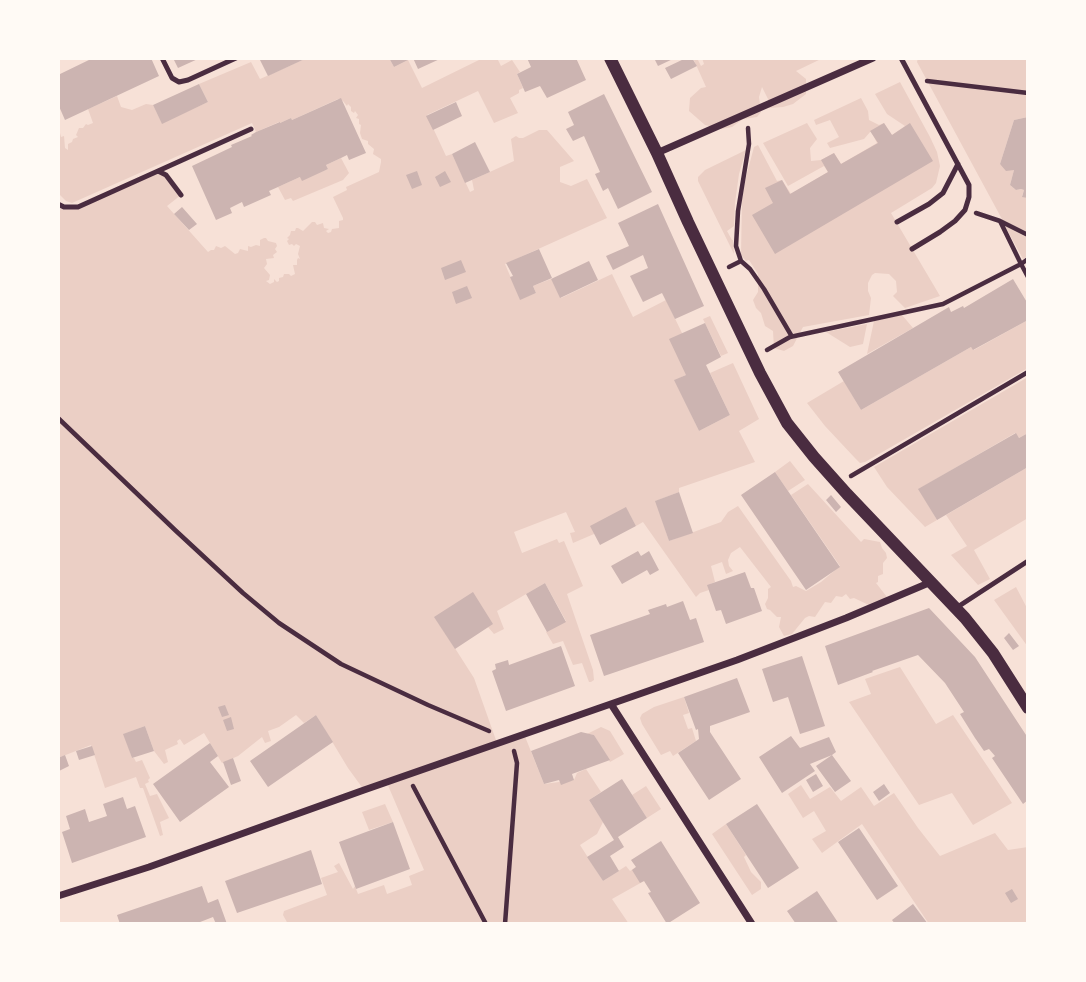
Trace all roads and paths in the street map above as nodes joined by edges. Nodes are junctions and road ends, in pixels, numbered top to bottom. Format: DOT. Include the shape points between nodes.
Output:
graph roads {
  1 [pos="162,58"];
  2 [pos="236,58"];
  3 [pos="610,58"];
  4 [pos="873,58"];
  5 [pos="901,58"];
  6 [pos="912,79"];
  7 [pos="1028,93"];
  8 [pos="746,113"];
  9 [pos="251,129"];
  10 [pos="657,153"];
  11 [pos="958,164"];
  12 [pos="158,171"];
  13 [pos="181,195"];
  14 [pos="58,204"];
  15 [pos="965,210"];
  16 [pos="1000,221"];
  17 [pos="897,222"];
  18 [pos="1028,235"];
  19 [pos="912,249"];
  20 [pos="1028,260"];
  21 [pos="741,261"];
  22 [pos="1021,264"];
  23 [pos="713,275"];
  24 [pos="1028,277"];
  25 [pos="790,337"];
  26 [pos="753,358"];
  27 [pos="1028,372"];
  28 [pos="58,418"];
  29 [pos="838,484"];
  30 [pos="1028,561"];
  31 [pos="931,582"];
  32 [pos="956,608"];
  33 [pos="611,704"];
  34 [pos="1028,708"];
  35 [pos="508,740"];
  36 [pos="408,774"];
  37 [pos="58,896"];
  38 [pos="486,924"];
  39 [pos="505,924"];
  40 [pos="752,924"];
  1 -- 2 [label="lane" via="179,82"];
  3 -- 10 [label="street"];
  4 -- 8 [label="street"];
  5 -- 6 [label="lane"];
  6 -- 7 [label="path"];
  6 -- 11 [label="lane"];
  8 -- 10 [label="street"];
  8 -- 21 [label="path" via="750,144 739,198 736,246"];
  9 -- 12 [label="lane"];
  10 -- 23 [label="street"];
  11 -- 15 [label="lane" via="969,185"];
  11 -- 17 [label="lane" via="943,193"];
  12 -- 13 [label="lane"];
  12 -- 14 [label="lane" via="78,207"];
  15 -- 16 [label="path"];
  15 -- 19 [label="lane"];
  16 -- 18 [label="path"];
  16 -- 22 [label="path"];
  20 -- 22 [label="path"];
  21 -- 23 [label="path"];
  21 -- 25 [label="path" via="764,289"];
  22 -- 24 [label="path"];
  22 -- 25 [label="path" via="943,304"];
  23 -- 26 [label="street"];
  25 -- 26 [label="path"];
  26 -- 29 [label="street" via="787,423"];
  27 -- 29 [label="path"];
  28 -- 35 [label="path" via="279,623 341,664"];
  29 -- 31 [label="street"];
  30 -- 32 [label="lane"];
  31 -- 32 [label="street"];
  31 -- 33 [label="street" via="737,660"];
  32 -- 34 [label="street" via="982,638"];
  33 -- 35 [label="street"];
  33 -- 40 [label="street"];
  35 -- 36 [label="street"];
  35 -- 39 [label="path" via="517,763"];
  36 -- 37 [label="street"];
  36 -- 38 [label="path"];
}
